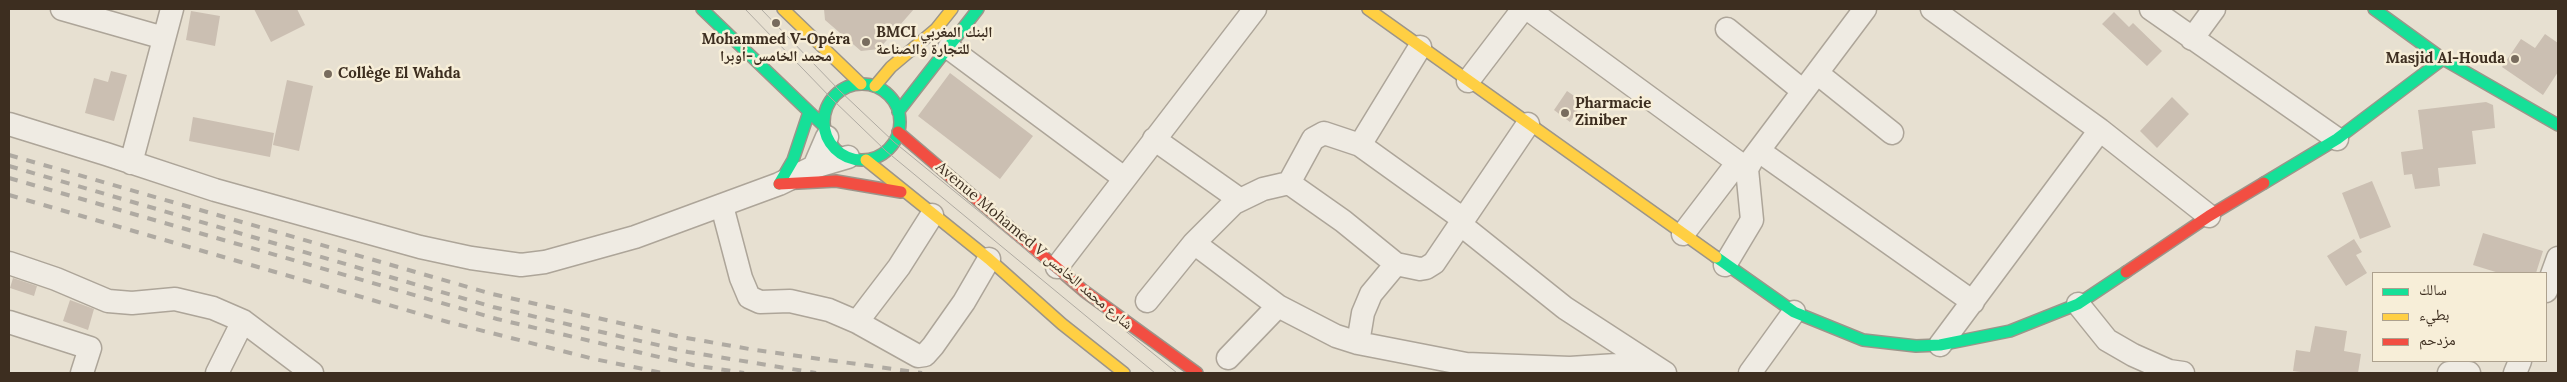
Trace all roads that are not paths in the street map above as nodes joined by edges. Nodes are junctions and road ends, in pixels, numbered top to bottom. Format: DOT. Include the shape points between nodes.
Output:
graph roads {
  1 [pos="62,9"];
  2 [pos="172,9"];
  3 [pos="702,9"];
  4 [pos="783,9"];
  5 [pos="952,9"];
  6 [pos="978,9"];
  7 [pos="1255,9"];
  8 [pos="1368,9"];
  9 [pos="1523,9"];
  10 [pos="1528,9"];
  11 [pos="1865,9"];
  12 [pos="1932,9"];
  13 [pos="2151,9"];
  14 [pos="2214,9"];
  15 [pos="2374,9"];
  16 [pos="1727,30"];
  17 [pos="164,38"];
  18 [pos="2192,39"];
  19 [pos="1420,47"];
  20 [pos="949,48"];
  21 [pos="2443,59"];
  22 [pos="1468,81"];
  23 [pos="1810,82"];
  24 [pos="861,84"];
  25 [pos="875,86"];
  26 [pos="810,112"];
  27 [pos="898,112"];
  28 [pos="9,124"];
  29 [pos="1528,124"];
  30 [pos="2558,125"];
  31 [pos="2100,130"];
  32 [pos="826,132"];
  33 [pos="898,132"];
  34 [pos="1892,133"];
  35 [pos="1154,139"];
  36 [pos="2337,139"];
  37 [pos="1360,145"];
  38 [pos="857,158"];
  39 [pos="1748,161"];
  40 [pos="130,162"];
  41 [pos="814,167"];
  42 [pos="1124,178"];
  43 [pos="1289,183"];
  44 [pos="779,184"];
  45 [pos="905,193"];
  46 [pos="1239,199"];
  47 [pos="722,206"];
  48 [pos="932,214"];
  49 [pos="2209,216"];
  50 [pos="1461,222"];
  51 [pos="1683,234"];
  52 [pos="1194,243"];
  53 [pos="2558,258"];
  54 [pos="989,259"];
  55 [pos="9,263"];
  56 [pos="1396,264"];
  57 [pos="1725,265"];
  58 [pos="1057,267"];
  59 [pos="2547,288"];
  60 [pos="1147,301"];
  61 [pos="1973,302"];
  62 [pos="2078,304"];
  63 [pos="1278,306"];
  64 [pos="1794,312"];
  65 [pos="242,321"];
  66 [pos="9,322"];
  67 [pos="857,322"];
  68 [pos="1358,343"];
  69 [pos="1940,345"];
  70 [pos="1228,358"];
  71 [pos="1657,368"];
  72 [pos="82,373"];
  73 [pos="217,373"];
  74 [pos="312,373"];
  75 [pos="1124,373"];
  76 [pos="1197,373"];
  77 [pos="1750,373"];
  78 [pos="2183,373"];
  79 [pos="2449,373"];
  80 [pos="2469,373"];
  1 -- 17 [label="street"];
  2 -- 17 [label="street"];
  3 -- 26 [label="street"];
  4 -- 24 [label="street"];
  5 -- 25 [label="street" via="936,29"];
  6 -- 20 [label="street"];
  7 -- 35 [label="street"];
  8 -- 19 [label="street"];
  9 -- 22 [label="street"];
  10 -- 39 [label="street"];
  11 -- 23 [label="street"];
  12 -- 31 [label="street"];
  13 -- 18 [label="street"];
  14 -- 18 [label="street"];
  15 -- 21 [label="street"];
  16 -- 23 [label="street"];
  17 -- 40 [label="street"];
  18 -- 36 [label="street"];
  19 -- 22 [label="street"];
  19 -- 37 [label="street"];
  20 -- 27 [label="street"];
  20 -- 42 [label="street"];
  21 -- 30 [label="street"];
  21 -- 36 [label="street"];
  22 -- 29 [label="street"];
  23 -- 34 [label="street"];
  23 -- 39 [label="street"];
  24 -- 25 [label="street"];
  24 -- 32 [label="street" via="840,91 832,99 825,112"];
  25 -- 27 [label="street" via="886,92"];
  26 -- 32 [label="street"];
  26 -- 44 [label="street" via="793,160"];
  27 -- 33 [label="street"];
  28 -- 40 [label="street"];
  29 -- 50 [label="street"];
  29 -- 51 [label="street"];
  31 -- 49 [label="street"];
  31 -- 61 [label="street"];
  32 -- 38 [label="street" via="835,149"];
  32 -- 41 [label="street"];
  33 -- 38 [label="street" via="886,151"];
  33 -- 58 [label="street, Avenue Mohamed V شارع محمد الخامس"];
  35 -- 42 [label="street"];
  35 -- 46 [label="street"];
  36 -- 49 [label="street"];
  37 -- 43 [label="street" via="1328,133 1319,133 1298,162"];
  37 -- 50 [label="street"];
  38 -- 41 [label="street"];
  38 -- 45 [label="street"];
  39 -- 51 [label="street"];
  39 -- 57 [label="street" via="1752,220"];
  39 -- 61 [label="street"];
  40 -- 47 [label="street" via="215,190 420,247 521,265 545,262 635,237"];
  41 -- 44 [label="street"];
  42 -- 58 [label="street"];
  43 -- 46 [label="street"];
  43 -- 56 [label="street"];
  44 -- 45 [label="street" via="836,181"];
  44 -- 47 [label="street"];
  45 -- 48 [label="street"];
  46 -- 52 [label="street"];
  47 -- 67 [label="street" via="749,297 760,302 790,301 815,305"];
  48 -- 54 [label="street"];
  48 -- 67 [label="street" via="899,267"];
  49 -- 62 [label="street"];
  50 -- 56 [label="street" via="1440,255 1426,268 1405,268"];
  50 -- 71 [label="street" via="1565,308"];
  51 -- 57 [label="street"];
  52 -- 60 [label="street"];
  52 -- 63 [label="street"];
  53 -- 59 [label="street"];
  54 -- 67 [label="street" via="964,302 925,355 918,356"];
  54 -- 75 [label="street" via="1062,324"];
  55 -- 65 [label="street" via="108,301 132,303 175,299 214,308"];
  56 -- 68 [label="street" via="1366,304"];
  57 -- 64 [label="street"];
  58 -- 76 [label="street, Avenue Mohamed V شارع محمد الخامس" via="1122,321"];
  61 -- 69 [label="street"];
  62 -- 69 [label="street" via="2010,331"];
  62 -- 78 [label="street" via="2107,340 2169,371"];
  63 -- 68 [label="street" via="1336,336"];
  63 -- 70 [label="street"];
  64 -- 69 [label="street" via="1863,340 1916,346"];
  64 -- 77 [label="street"];
  65 -- 73 [label="street"];
  65 -- 74 [label="street"];
  66 -- 72 [label="street" via="90,348"];
  68 -- 71 [label="street" via="1466,364"];
  79 -- 80 [label="street"];
}
